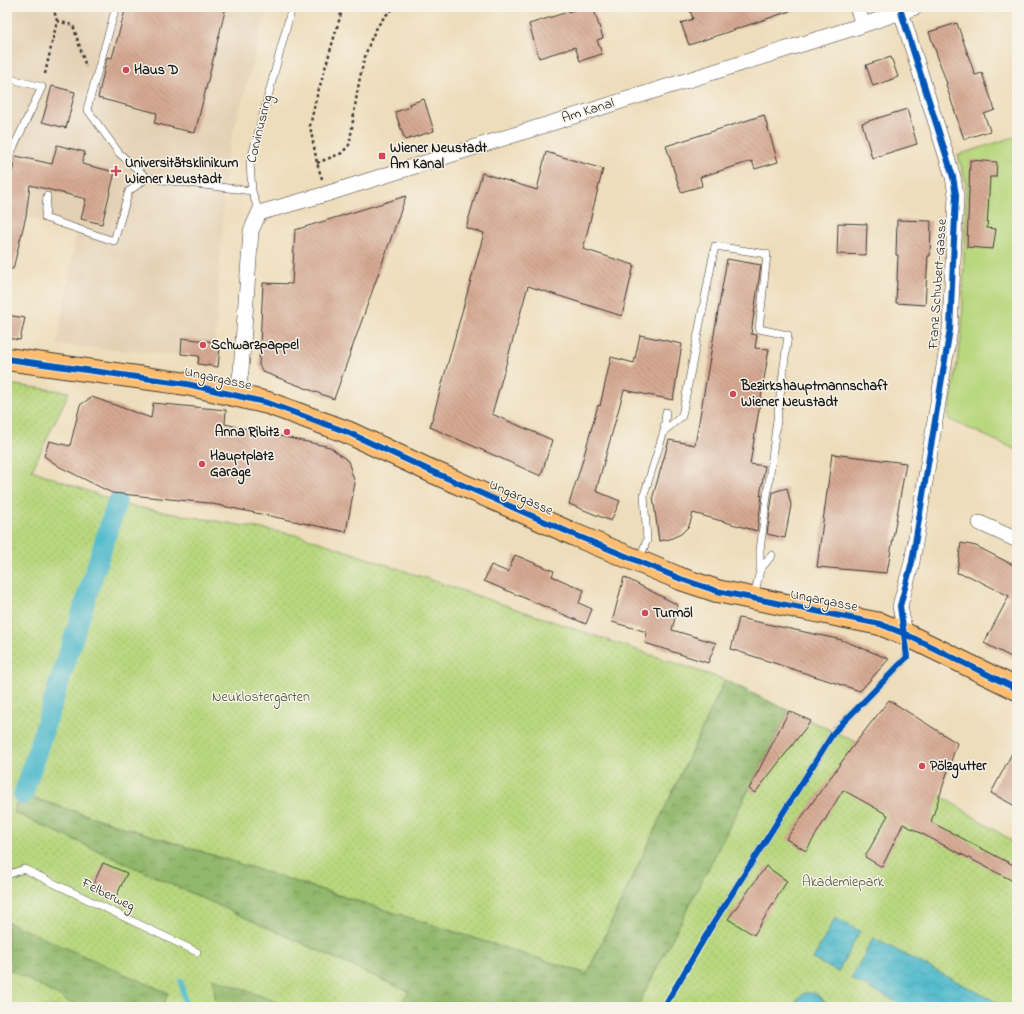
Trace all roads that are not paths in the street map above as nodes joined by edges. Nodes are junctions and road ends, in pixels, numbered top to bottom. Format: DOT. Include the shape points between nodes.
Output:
graph roads {
  1 [pos="116,7"];
  2 [pos="292,7"];
  3 [pos="857,7"];
  4 [pos="916,7"];
  5 [pos="901,12"];
  6 [pos="863,25"];
  7 [pos="7,78"];
  8 [pos="7,161"];
  9 [pos="148,178"];
  10 [pos="252,192"];
  11 [pos="47,196"];
  12 [pos="259,213"];
  13 [pos="7,359"];
  14 [pos="237,395"];
  15 [pos="666,412"];
  16 [pos="664,430"];
  17 [pos="980,523"];
  18 [pos="1017,540"];
  19 [pos="772,555"];
  20 [pos="639,562"];
  21 [pos="760,570"];
  22 [pos="754,599"];
  23 [pos="905,634"];
  24 [pos="1017,689"];
  25 [pos="7,875"];
  26 [pos="711,927"];
  27 [pos="197,952"];
  1 -- 9 [label="lane" via="88,110 119,153"];
  2 -- 10 [label="lane, Corvinusring" via="250,163"];
  3 -- 6 [label="street"];
  4 -- 5 [label="street, Am Kanal"];
  5 -- 6 [label="street, Am Kanal"];
  5 -- 23 [label="street, Franz Schubert-Gasse" via="953,177 956,195 950,329 912,562 900,606"];
  6 -- 12 [label="street, Am Kanal"];
  7 -- 8 [label="lane" via="42,87"];
  9 -- 10 [label="lane"];
  9 -- 11 [label="lane" via="129,191 114,241 45,218"];
  10 -- 12 [label="lane, Corvinusring"];
  12 -- 14 [label="street" via="251,231"];
  13 -- 14 [label="main road, Ungargasse" via="187,384"];
  14 -- 20 [label="main road, Ungargasse" via="268,403 348,432 450,480"];
  15 -- 16 [label="lane"];
  16 -- 20 [label="lane" via="644,495 647,540"];
  16 -- 21 [label="lane" via="682,416 715,246 767,254 759,329 788,335 760,550"];
  17 -- 18 [label="street"];
  19 -- 21 [label="lane"];
  20 -- 22 [label="main road, Ungargasse" via="710,589"];
  21 -- 22 [label="lane"];
  22 -- 23 [label="main road, Ungargasse" via="880,624"];
  23 -- 24 [label="main road, Ungargasse"];
  23 -- 26 [label="lane" via="907,656 834,732"];
  25 -- 27 [label="lane, Felberweg" via="24,869"];
}
